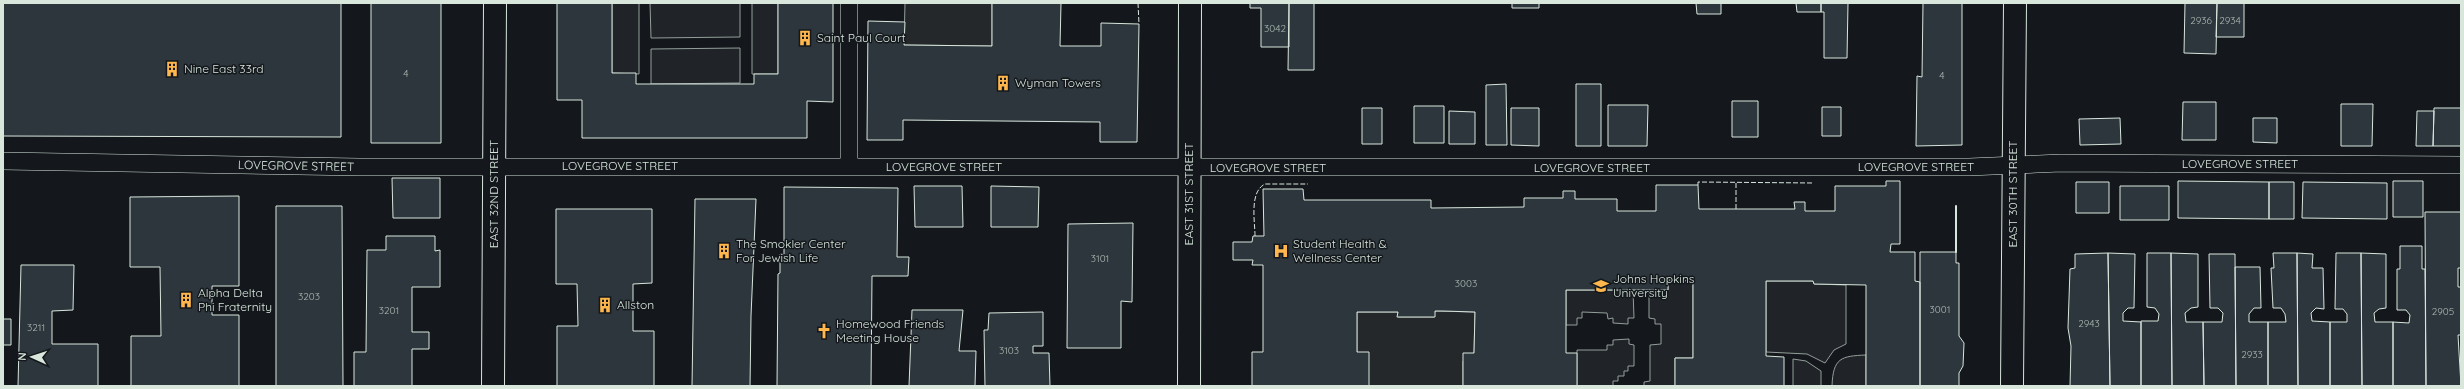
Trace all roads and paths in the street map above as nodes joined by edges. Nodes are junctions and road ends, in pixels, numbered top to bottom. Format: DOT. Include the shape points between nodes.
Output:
graph roads {
  1 [pos="495,3"];
  2 [pos="849,3"];
  3 [pos="1190,3"];
  4 [pos="2015,3"];
  5 [pos="3,161"];
  6 [pos="2013,165"];
  7 [pos="2461,165"];
  8 [pos="494,166"];
  9 [pos="849,167"];
  10 [pos="1190,168"];
  11 [pos="493,386"];
  12 [pos="1189,386"];
  13 [pos="2012,386"];
  1 -- 8 [label="street, EAST 32ND STREET"];
  2 -- 9 [label="lane"];
  3 -- 10 [label="street, EAST 31ST STREET"];
  4 -- 6 [label="street, EAST 30TH STREET"];
  5 -- 8 [label="lane, LOVEGROVE STREET" via="359,167"];
  6 -- 7 [label="lane, LOVEGROVE STREET"];
  6 -- 10 [label="lane, LOVEGROVE STREET"];
  6 -- 13 [label="street, EAST 30TH STREET"];
  8 -- 9 [label="lane, LOVEGROVE STREET"];
  8 -- 11 [label="street, EAST 32ND STREET"];
  9 -- 10 [label="lane, LOVEGROVE STREET"];
  10 -- 12 [label="street, EAST 31ST STREET"];
}
